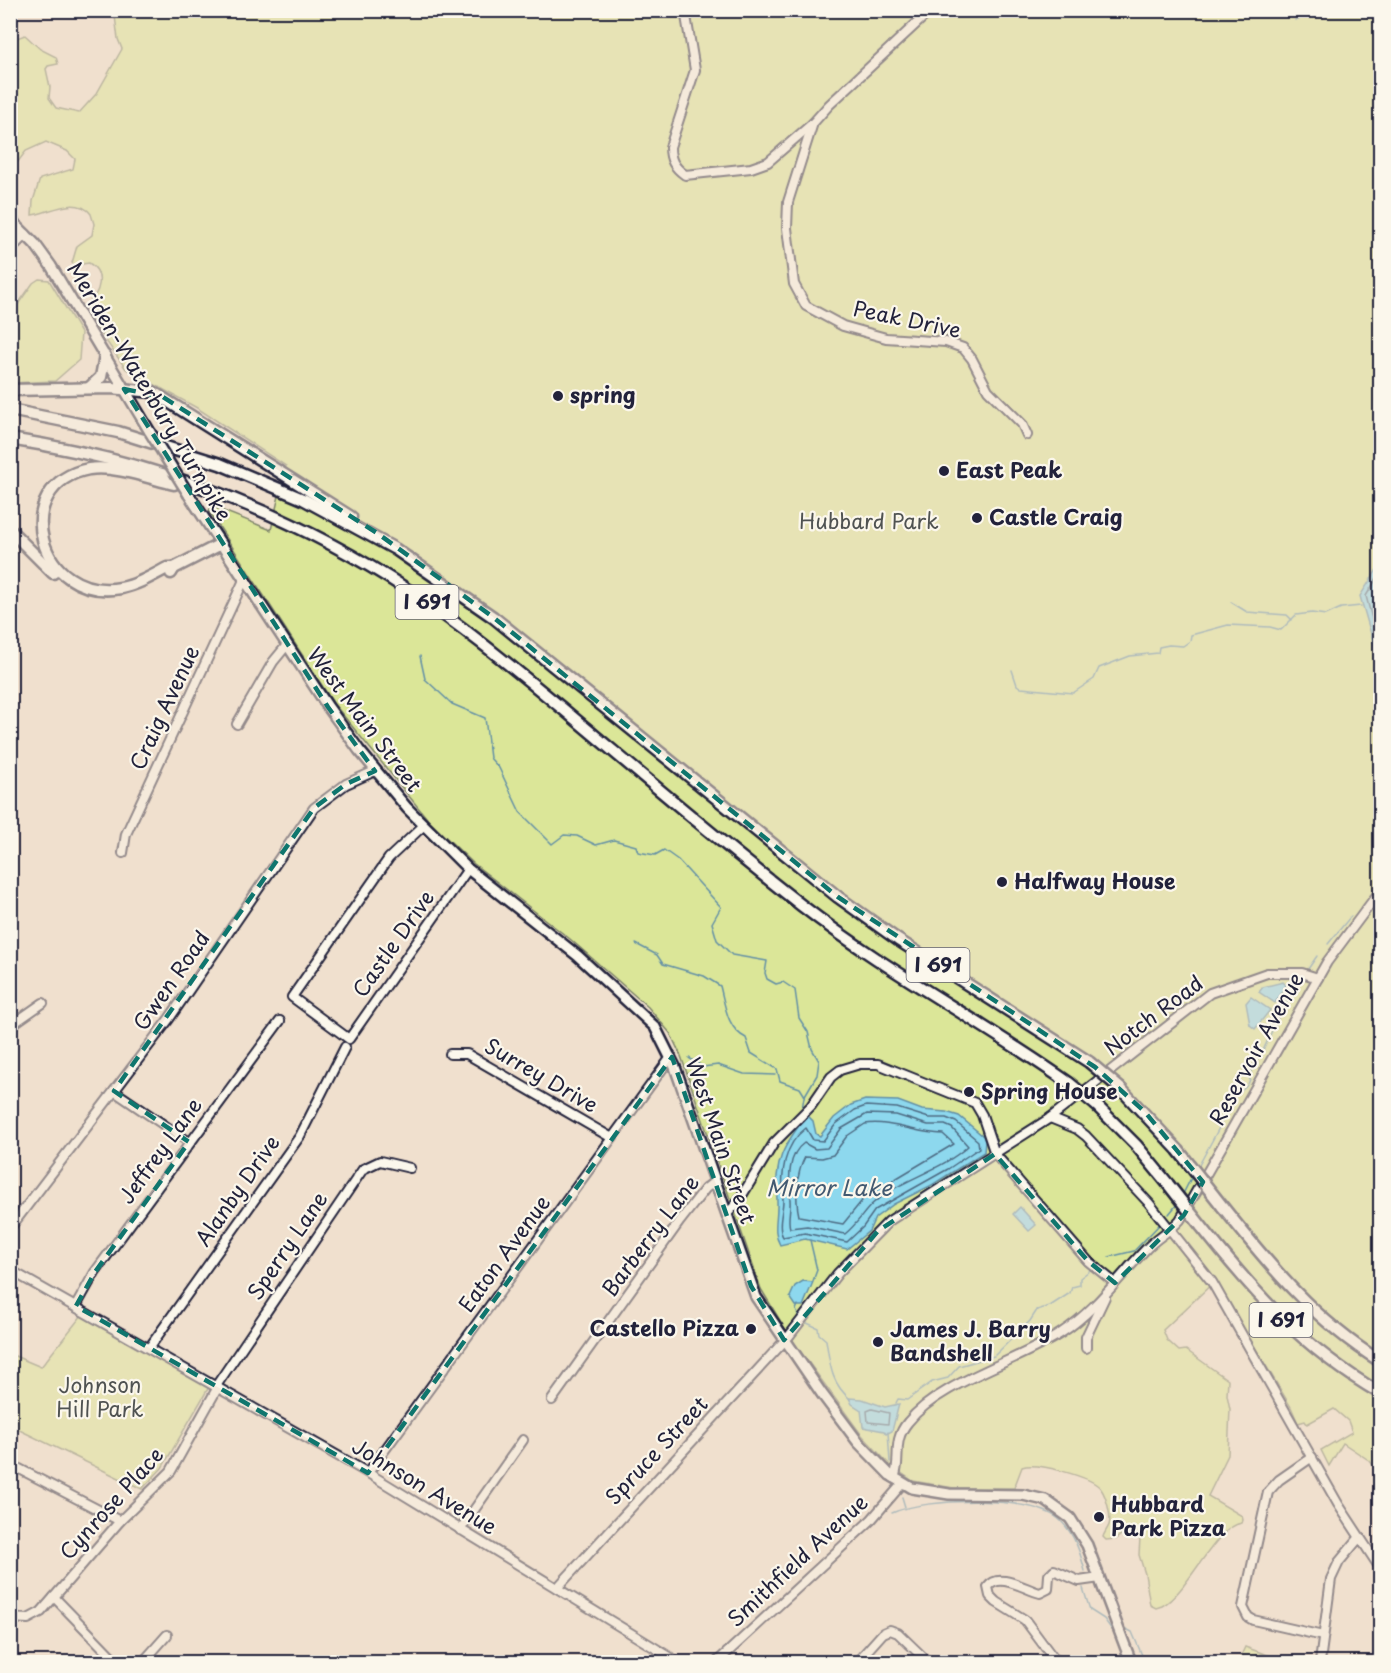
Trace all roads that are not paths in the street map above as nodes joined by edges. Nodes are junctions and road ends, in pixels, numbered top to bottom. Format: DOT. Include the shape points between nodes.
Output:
graph roads {
  1 [pos="685,10"];
  2 [pos="931,10"];
  3 [pos="813,123"];
  4 [pos="10,219"];
  5 [pos="26,234"];
  6 [pos="10,250"];
  7 [pos="105,356"];
  8 [pos="88,388"];
  9 [pos="124,389"];
  10 [pos="10,390"];
  11 [pos="10,410"];
  12 [pos="1027,435"];
  13 [pos="10,439"];
  14 [pos="228,497"];
  15 [pos="10,530"];
  16 [pos="221,544"];
  17 [pos="395,549"];
  18 [pos="174,568"];
  19 [pos="244,580"];
  20 [pos="250,589"];
  21 [pos="287,645"];
  22 [pos="237,724"];
  23 [pos="375,771"];
  24 [pos="423,826"];
  25 [pos="123,853"];
  26 [pos="468,869"];
  27 [pos="1380,891"];
  28 [pos="1318,978"];
  29 [pos="43,1003"];
  30 [pos="280,1021"];
  31 [pos="10,1026"];
  32 [pos="345,1047"];
  33 [pos="450,1054"];
  34 [pos="672,1057"];
  35 [pos="114,1091"];
  36 [pos="1050,1118"];
  37 [pos="612,1138"];
  38 [pos="189,1142"];
  39 [pos="995,1154"];
  40 [pos="410,1168"];
  41 [pos="715,1181"];
  42 [pos="727,1214"];
  43 [pos="10,1228"];
  44 [pos="1170,1229"];
  45 [pos="10,1270"];
  46 [pos="1115,1283"];
  47 [pos="1106,1293"];
  48 [pos="76,1306"];
  49 [pos="784,1340"];
  50 [pos="149,1348"];
  51 [pos="1086,1348"];
  52 [pos="1380,1361"];
  53 [pos="217,1386"];
  54 [pos="1380,1393"];
  55 [pos="552,1400"];
  56 [pos="523,1440"];
  57 [pos="1312,1457"];
  58 [pos="10,1464"];
  59 [pos="368,1473"];
  60 [pos="894,1478"];
  61 [pos="902,1484"];
  62 [pos="120,1521"];
  63 [pos="460,1530"];
  64 [pos="1359,1538"];
  65 [pos="1380,1568"];
  66 [pos="1100,1578"];
  67 [pos="557,1588"];
  68 [pos="54,1597"];
  69 [pos="10,1618"];
  70 [pos="167,1635"];
  71 [pos="1323,1636"];
  72 [pos="117,1662"];
  73 [pos="143,1662"];
  74 [pos="678,1662"];
  75 [pos="717,1662"];
  76 [pos="857,1662"];
  77 [pos="928,1662"];
  78 [pos="1062,1662"];
  79 [pos="1131,1662"];
  80 [pos="1320,1662"];
  1 -- 3 [label="street" via="694,70 670,147 670,159 678,170 685,175 751,168 768,162"];
  2 -- 3 [label="street, Peak Drive"];
  3 -- 12 [label="street, Peak Drive" via="788,202 792,274 802,302 825,318 872,336 960,346 970,355 988,390 1022,424"];
  4 -- 5 [label="main road, Meriden-Waterbury Turnpike"];
  5 -- 6 [label="street"];
  5 -- 7 [label="main road, Meriden-Waterbury Turnpike" via="49,261"];
  7 -- 8 [label="highway" via="101,378"];
  7 -- 9 [label="main road, Meriden-Waterbury Turnpike"];
  8 -- 9 [label="highway"];
  8 -- 10 [label="highway"];
  9 -- 16 [label="main road, Meriden-Waterbury Turnpike, bridge"];
  9 -- 17 [label="highway" via="163,397 377,533"];
  11 -- 17 [label="highway, I 691" via="110,430 220,464 312,504"];
  13 -- 14 [label="highway, I 691" via="126,463"];
  14 -- 18 [label="highway" via="97,469 66,479 46,502 40,525 44,548 56,567 75,582 119,589"];
  14 -- 54 [label="highway, I 691, bridge" via="333,545 434,608 502,659 814,915 1069,1083 1131,1139 1279,1318 1329,1361"];
  15 -- 18 [label="highway" via="63,582 90,594 112,596 133,592 170,574"];
  16 -- 18 [label="highway"];
  16 -- 19 [label="main road, Meriden-Waterbury Turnpike"];
  17 -- 52 [label="highway, I 691, bridge" via="493,616 845,903 1089,1062 1121,1089 1178,1150 1298,1297"];
  19 -- 20 [label="main road, Meriden-Waterbury Turnpike"];
  19 -- 25 [label="street, Craig Avenue" via="126,834"];
  20 -- 21 [label="main road, West Main Street"];
  21 -- 22 [label="street"];
  21 -- 23 [label="main road, West Main Street"];
  23 -- 24 [label="main road, West Main Street"];
  23 -- 35 [label="street, Gwen Road" via="346,784 314,808 169,1019"];
  24 -- 26 [label="main road, West Main Street"];
  24 -- 26 [label="street, Castle Drive" via="389,858 292,997 349,1039"];
  26 -- 34 [label="main road, West Main Street" via="616,989 655,1028"];
  27 -- 28 [label="street, Reservoir Avenue"];
  28 -- 36 [label="street, Notch Road" via="1302,973 1268,973 1210,993"];
  28 -- 44 [label="street, Reservoir Avenue" via="1184,1215"];
  29 -- 31 [label="street"];
  30 -- 38 [label="street, Jeffrey Lane"];
  32 -- 50 [label="street, Alanby Drive" via="300,1136"];
  33 -- 37 [label="street, Surrey Drive" via="467,1054"];
  34 -- 37 [label="street, Eaton Avenue"];
  34 -- 41 [label="main road, West Main Street"];
  35 -- 38 [label="street"];
  35 -- 43 [label="street, Gwen Road"];
  36 -- 39 [label="street, Notch Road"];
  36 -- 44 [label="street" via="1086,1136"];
  37 -- 59 [label="street, Eaton Avenue"];
  38 -- 48 [label="street, Jeffrey Lane" via="95,1272"];
  39 -- 42 [label="street" via="980,1109 969,1100 888,1067 870,1063 850,1066 835,1073 811,1106 781,1135"];
  39 -- 46 [label="street" via="1088,1261"];
  39 -- 49 [label="street, Notch Road" via="905,1209 878,1231"];
  40 -- 53 [label="street, Sperry Lane" via="380,1161 363,1169"];
  41 -- 42 [label="main road, West Main Street"];
  41 -- 55 [label="street, Barberry Lane" via="680,1221"];
  42 -- 49 [label="main road, West Main Street" via="756,1297"];
  44 -- 46 [label="street, Reservoir Avenue"];
  44 -- 57 [label="street" via="1212,1282"];
  45 -- 48 [label="street, Johnson Avenue"];
  46 -- 47 [label="street, Reservoir Avenue"];
  47 -- 51 [label="street" via="1086,1337"];
  47 -- 60 [label="street" via="1062,1332 946,1392 916,1413 899,1436"];
  48 -- 50 [label="street, Johnson Avenue"];
  49 -- 60 [label="main road, West Main Street" via="844,1425"];
  49 -- 67 [label="street, Spruce Street"];
  50 -- 53 [label="street, Johnson Avenue"];
  53 -- 59 [label="street, Johnson Avenue"];
  53 -- 62 [label="street, Cynrose Place" via="171,1471"];
  56 -- 63 [label="street"];
  57 -- 64 [label="street"];
  57 -- 71 [label="street" via="1278,1480 1268,1492 1243,1600 1245,1612 1253,1620"];
  58 -- 62 [label="street"];
  59 -- 63 [label="street, Johnson Avenue"];
  60 -- 61 [label="main road, West Main Street"];
  61 -- 66 [label="main road, West Main Street" via="935,1493 1023,1495 1045,1500 1077,1526"];
  61 -- 75 [label="street, Smithfield Avenue" via="871,1520"];
  62 -- 68 [label="street, Cynrose Place"];
  63 -- 67 [label="street, Johnson Avenue"];
  64 -- 65 [label="street"];
  64 -- 71 [label="street" via="1331,1579"];
  66 -- 78 [label="street" via="1078,1581 1054,1570 1049,1575 1048,1589 1040,1593 1005,1581 988,1587 990,1596 1025,1620 1054,1659"];
  66 -- 79 [label="main road, West Main Street"];
  67 -- 74 [label="street, Johnson Avenue"];
  68 -- 69 [label="street, Cynrose Place" via="41,1612 28,1619"];
  68 -- 72 [label="street"];
  70 -- 73 [label="street"];
  71 -- 80 [label="street"];
  76 -- 77 [label="street" via="890,1630"];
}
